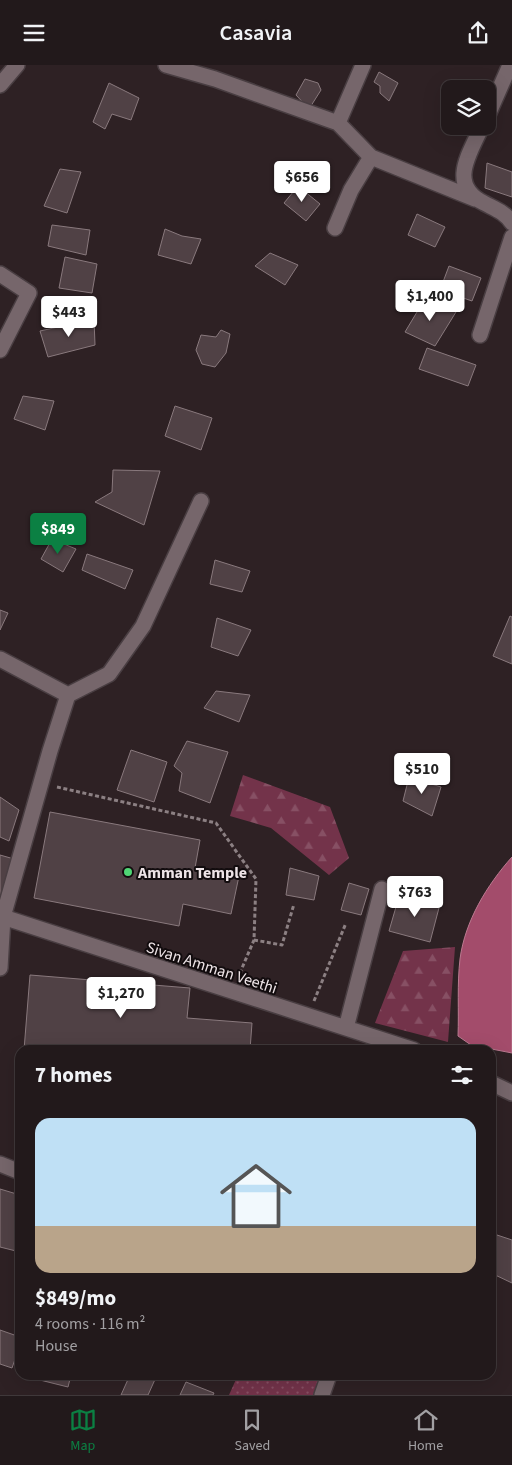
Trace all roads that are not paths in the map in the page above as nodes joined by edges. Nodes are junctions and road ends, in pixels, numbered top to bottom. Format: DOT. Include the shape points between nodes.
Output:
graph roads {
  1 [pos="17,65"];
  2 [pos="166,65"];
  3 [pos="363,65"];
  4 [pos="510,65"];
  5 [pos="0,85"];
  6 [pos="496,97"];
  7 [pos="338,123"];
  8 [pos="478,135"];
  9 [pos="371,157"];
  10 [pos="475,199"];
  11 [pos="512,223"];
  12 [pos="335,228"];
  13 [pos="512,237"];
  14 [pos="0,274"];
  15 [pos="480,335"];
  16 [pos="0,350"];
  17 [pos="200,501"];
  18 [pos="0,659"];
  19 [pos="68,695"];
  20 [pos="382,889"];
  21 [pos="2,916"];
  22 [pos="0,968"];
  23 [pos="346,1028"];
  24 [pos="399,1045"];
  25 [pos="496,1085"];
  26 [pos="512,1093"];
  27 [pos="0,1164"];
  28 [pos="15,1170"];
  29 [pos="326,1380"];
  30 [pos="322,1395"];
  1 -- 5 [label="street"];
  2 -- 7 [label="street"];
  3 -- 7 [label="street"];
  4 -- 6 [label="street"];
  7 -- 9 [label="street"];
  8 -- 10 [label="street" via="463,169 465,185"];
  9 -- 10 [label="street"];
  9 -- 12 [label="street" via="351,190"];
  10 -- 11 [label="street" via="507,215"];
  13 -- 15 [label="street"];
  14 -- 16 [label="street" via="29,293"];
  17 -- 19 [label="street" via="143,626 109,674"];
  18 -- 19 [label="street"];
  19 -- 21 [label="street"];
  20 -- 23 [label="street"];
  21 -- 22 [label="street"];
  21 -- 23 [label="street, Sivan Amman Veethi"];
  23 -- 24 [label="street, Sivan Amman Veethi"];
  25 -- 26 [label="street"];
  27 -- 28 [label="street"];
  29 -- 30 [label="street"];
}
